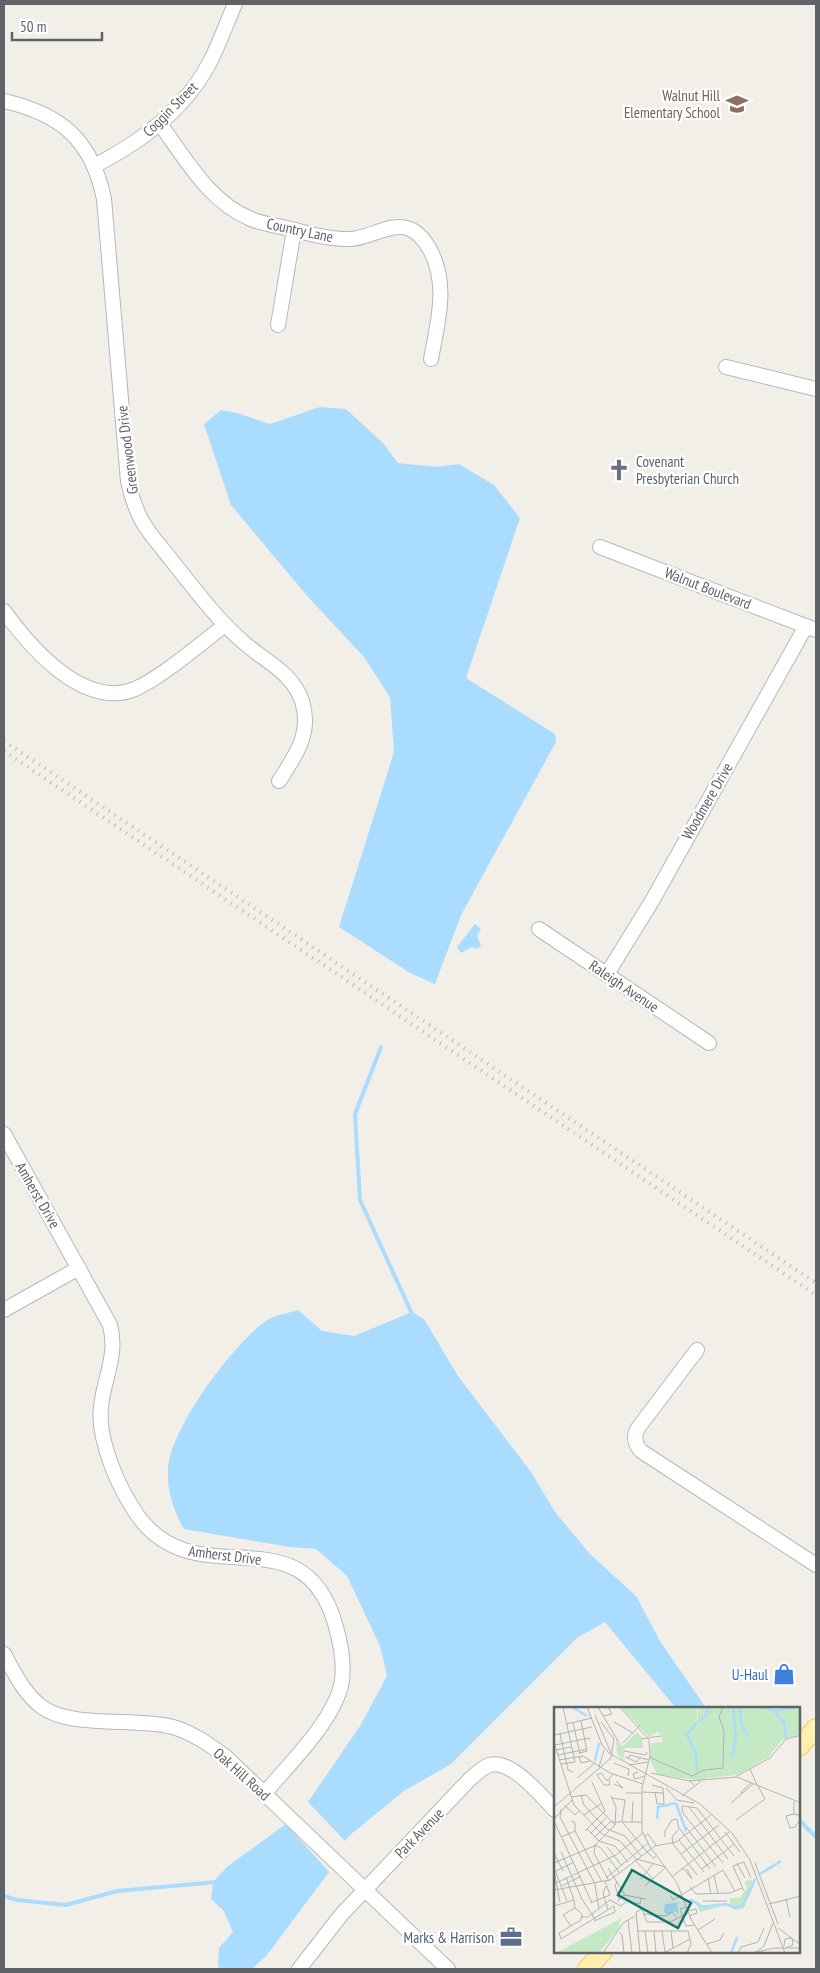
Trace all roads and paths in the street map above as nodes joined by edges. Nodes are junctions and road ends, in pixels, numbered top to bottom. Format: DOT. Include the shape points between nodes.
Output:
graph roads {
  1 [pos="235,4"];
  2 [pos="4,101"];
  3 [pos="160,124"];
  4 [pos="94,166"];
  5 [pos="294,230"];
  6 [pos="278,325"];
  7 [pos="431,359"];
  8 [pos="726,367"];
  9 [pos="816,389"];
  10 [pos="600,547"];
  11 [pos="4,611"];
  12 [pos="225,625"];
  13 [pos="811,628"];
  14 [pos="279,781"];
  15 [pos="539,929"];
  16 [pos="607,974"];
  17 [pos="709,1043"];
  18 [pos="4,1134"];
  19 [pos="78,1268"];
  20 [pos="4,1310"];
  21 [pos="697,1350"];
  22 [pos="816,1565"];
  23 [pos="4,1654"];
  24 [pos="816,1728"];
  25 [pos="800,1746"];
  26 [pos="264,1794"];
  27 [pos="554,1809"];
  28 [pos="364,1890"];
  29 [pos="602,1953"];
  30 [pos="299,1969"];
  31 [pos="448,1969"];
  32 [pos="587,1969"];
  1 -- 3 [label="street, Coggin Street" via="200,79"];
  2 -- 4 [label="street, Greenwood Drive" via="28,106 58,121 80,141"];
  3 -- 4 [label="street, Coggin Street" via="138,141"];
  3 -- 5 [label="street, Country Lane" via="199,177 226,204 251,219"];
  4 -- 12 [label="street, Greenwood Drive" via="104,199 128,482 133,501 147,530"];
  5 -- 6 [label="street"];
  5 -- 7 [label="street, Country Lane" via="345,239 401,226 424,239 438,269 441,289"];
  8 -- 9 [label="street"];
  10 -- 13 [label="street, Walnut Boulevard"];
  11 -- 12 [label="street" via="62,673 92,689 108,693 121,693 143,685"];
  12 -- 14 [label="street, Greenwood Drive" via="287,676 301,699 304,739"];
  13 -- 16 [label="street, Woodmere Drive"];
  15 -- 16 [label="street, Raleigh Avenue"];
  16 -- 17 [label="street, Raleigh Avenue"];
  18 -- 19 [label="street, Amherst Drive"];
  19 -- 20 [label="street"];
  19 -- 26 [label="street, Amherst Drive" via="110,1325 114,1339 101,1407 101,1425 113,1466 137,1514 162,1540 186,1552 202,1556 250,1557 294,1567 317,1584 334,1620 342,1661 341,1686 322,1723"];
  21 -- 22 [label="street" via="638,1428 637,1445 641,1451"];
  23 -- 26 [label="street, Oak Hill Road" via="32,1698 53,1714 79,1720 117,1720 173,1727 210,1745"];
  24 -- 25 [label="main road"];
  26 -- 28 [label="street, Oak Hill Road"];
  27 -- 28 [label="street, Park Avenue" via="518,1774 505,1766 491,1765 470,1779"];
  28 -- 30 [label="street, Park Avenue"];
  28 -- 31 [label="street, Oak Hill Road"];
  29 -- 32 [label="main road"];
}
